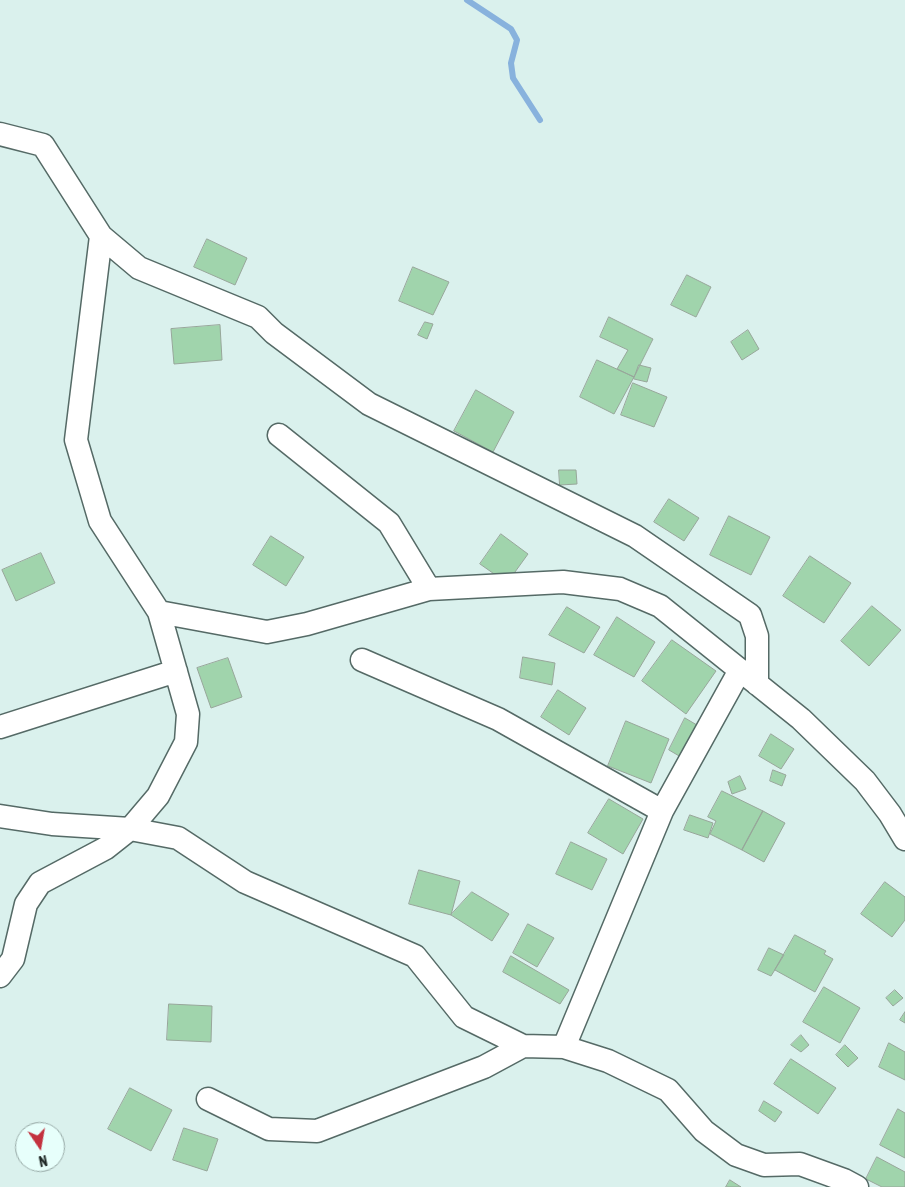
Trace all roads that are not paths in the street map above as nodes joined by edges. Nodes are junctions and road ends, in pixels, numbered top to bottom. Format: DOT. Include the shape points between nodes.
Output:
graph roads {
  1 [pos="0,134"];
  2 [pos="101,236"];
  3 [pos="279,435"];
  4 [pos="429,589"];
  5 [pos="159,612"];
  6 [pos="362,660"];
  7 [pos="176,671"];
  8 [pos="748,677"];
  9 [pos="0,727"];
  10 [pos="662,811"];
  11 [pos="0,816"];
  12 [pos="130,829"];
  13 [pos="905,839"];
  14 [pos="0,976"];
  15 [pos="523,1046"];
  16 [pos="564,1047"];
  17 [pos="208,1099"];
  18 [pos="856,1187"];
  1 -- 2 [label="street" via="43,144"];
  2 -- 5 [label="street" via="76,440 100,521"];
  2 -- 8 [label="street" via="140,268 258,317 274,333 369,404 635,536 690,573 750,615 757,636"];
  3 -- 4 [label="street" via="389,523"];
  4 -- 5 [label="street" via="307,624 267,632"];
  4 -- 8 [label="street" via="563,582 620,589 660,606"];
  5 -- 7 [label="street"];
  6 -- 10 [label="street" via="498,719"];
  7 -- 9 [label="street"];
  7 -- 12 [label="street" via="188,714 186,742 158,796"];
  8 -- 10 [label="street"];
  8 -- 13 [label="street" via="801,719 865,780"];
  10 -- 16 [label="street"];
  11 -- 12 [label="street" via="52,824"];
  12 -- 14 [label="street" via="106,848 40,883 26,904 13,959"];
  12 -- 15 [label="street" via="178,838 245,882 415,956 464,1018"];
  15 -- 16 [label="street"];
  15 -- 17 [label="street" via="484,1067 318,1131 270,1129"];
  16 -- 18 [label="street" via="608,1061 668,1090 704,1131 736,1156 764,1165 800,1164"];
}
